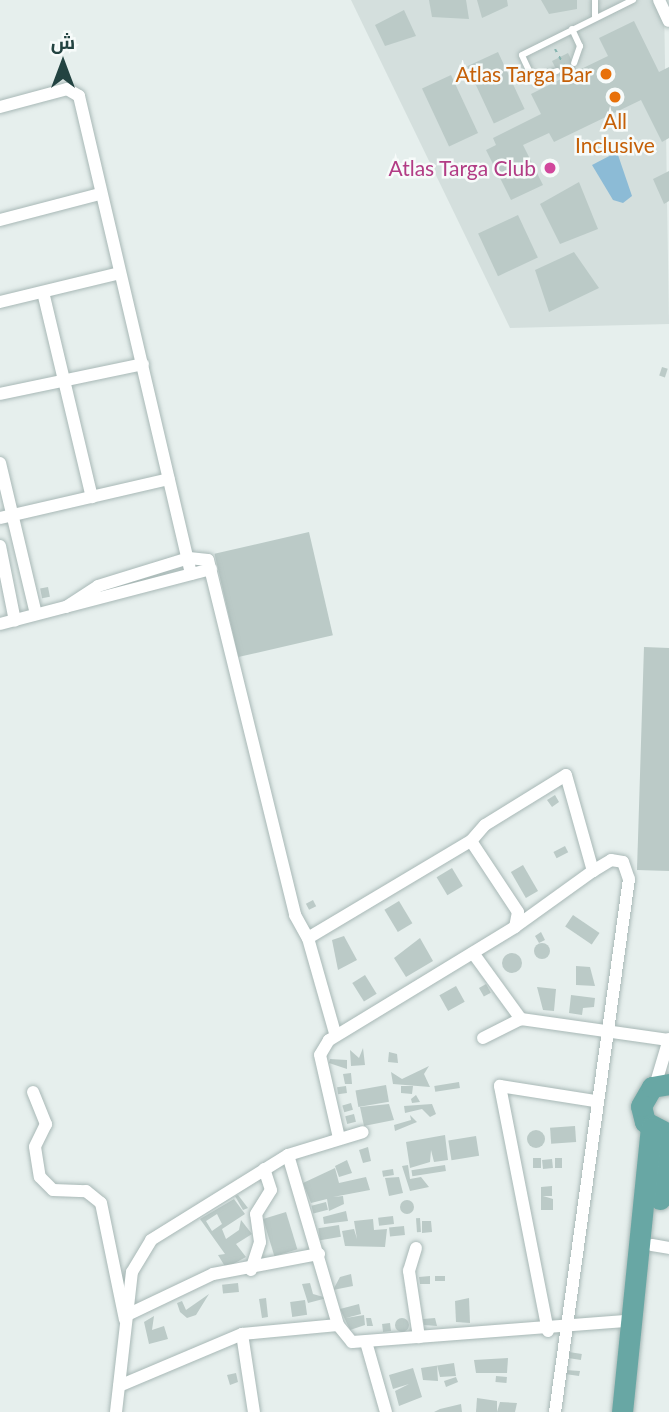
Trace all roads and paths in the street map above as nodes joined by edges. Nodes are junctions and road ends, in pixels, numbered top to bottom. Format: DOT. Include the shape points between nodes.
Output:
graph roads {
  1 [pos="595,0"];
  2 [pos="633,0"];
  3 [pos="659,0"];
  4 [pos="595,18"];
  5 [pos="669,21"];
  6 [pos="572,29"];
  7 [pos="550,39"];
  8 [pos="574,63"];
  9 [pos="565,67"];
  10 [pos="557,71"];
  11 [pos="0,107"];
  12 [pos="100,194"];
  13 [pos="0,220"];
  14 [pos="120,274"];
  15 [pos="43,292"];
  16 [pos="0,302"];
  17 [pos="143,364"];
  18 [pos="64,381"];
  19 [pos="0,394"];
  20 [pos="0,463"];
  21 [pos="169,479"];
  22 [pos="92,497"];
  23 [pos="6,516"];
  24 [pos="0,546"];
  25 [pos="189,558"];
  26 [pos="211,569"];
  27 [pos="191,574"];
  28 [pos="66,607"];
  29 [pos="36,614"];
  30 [pos="15,621"];
  31 [pos="0,624"];
  32 [pos="471,841"];
  33 [pos="593,871"];
  34 [pos="515,927"];
  35 [pos="308,938"];
  36 [pos="473,953"];
  37 [pos="521,1019"];
  38 [pos="606,1027"];
  39 [pos="335,1033"];
  40 [pos="483,1038"];
  41 [pos="669,1040"];
  42 [pos="662,1085"];
  43 [pos="33,1092"];
  44 [pos="596,1101"];
  45 [pos="660,1129"];
  46 [pos="363,1132"];
  47 [pos="339,1138"];
  48 [pos="669,1142"];
  49 [pos="288,1155"];
  50 [pos="264,1169"];
  51 [pos="661,1246"];
  52 [pos="416,1248"];
  53 [pos="319,1254"];
  54 [pos="251,1270"];
  55 [pos="127,1319"];
  56 [pos="635,1320"];
  57 [pos="338,1325"];
  58 [pos="564,1329"];
  59 [pos="548,1331"];
  60 [pos="242,1334"];
  61 [pos="419,1337"];
  62 [pos="366,1342"];
  63 [pos="119,1386"];
  64 [pos="116,1412"];
  65 [pos="254,1412"];
  66 [pos="386,1412"];
  67 [pos="555,1412"];
  68 [pos="622,1412"];
  1 -- 4 [label="lane"];
  2 -- 4 [label="lane"];
  3 -- 5 [label="street"];
  4 -- 6 [label="lane"];
  6 -- 7 [label="lane"];
  6 -- 8 [label="lane" via="580,46"];
  7 -- 9 [label="path"];
  7 -- 10 [label="lane" via="527,51 522,65 537,80"];
  11 -- 12 [label="street" via="75,89"];
  12 -- 13 [label="street"];
  12 -- 14 [label="street"];
  14 -- 15 [label="street"];
  14 -- 17 [label="street"];
  15 -- 16 [label="street"];
  15 -- 18 [label="street"];
  17 -- 18 [label="street"];
  17 -- 21 [label="street"];
  18 -- 19 [label="street"];
  18 -- 22 [label="street"];
  20 -- 23 [label="street"];
  21 -- 22 [label="street"];
  21 -- 25 [label="street"];
  22 -- 23 [label="street"];
  23 -- 29 [label="street"];
  24 -- 30 [label="street"];
  25 -- 26 [label="street" via="205,557"];
  25 -- 27 [label="street"];
  25 -- 28 [label="street" via="99,586"];
  26 -- 27 [label="street"];
  26 -- 35 [label="street" via="295,915"];
  27 -- 28 [label="street"];
  28 -- 29 [label="street"];
  29 -- 30 [label="street"];
  30 -- 31 [label="street"];
  32 -- 33 [label="street" via="485,825 566,775"];
  32 -- 34 [label="street" via="518,912"];
  32 -- 35 [label="street"];
  33 -- 34 [label="street"];
  33 -- 38 [label="street" via="611,860 622,862 629,880"];
  34 -- 36 [label="street"];
  35 -- 39 [label="street"];
  36 -- 37 [label="street"];
  36 -- 39 [label="street"];
  37 -- 38 [label="street"];
  37 -- 40 [label="street"];
  38 -- 41 [label="street"];
  38 -- 44 [label="street"];
  39 -- 47 [label="street" via="320,1055"];
  41 -- 42 [label="street"];
  42 -- 45 [label="main road" via="641,1106"];
  43 -- 55 [label="street" via="46,1124 35,1147 40,1177 53,1190 86,1191 102,1203"];
  44 -- 58 [label="street"];
  44 -- 59 [label="street" via="500,1086"];
  45 -- 56 [label="main road"];
  46 -- 47 [label="street"];
  47 -- 49 [label="street"];
  48 -- 51 [label="main road"];
  49 -- 50 [label="street"];
  49 -- 53 [label="street"];
  50 -- 54 [label="street" via="271,1190 256,1214 260,1242"];
  50 -- 55 [label="street" via="151,1240 132,1272"];
  51 -- 56 [label="main road"];
  52 -- 61 [label="street" via="409,1271"];
  53 -- 54 [label="street"];
  53 -- 57 [label="street"];
  54 -- 55 [label="street" via="213,1274"];
  55 -- 63 [label="street"];
  56 -- 58 [label="street" via="608,1318"];
  56 -- 68 [label="main road"];
  57 -- 60 [label="street"];
  57 -- 62 [label="street" via="352,1342"];
  58 -- 59 [label="street"];
  58 -- 67 [label="street"];
  59 -- 61 [label="street"];
  60 -- 63 [label="street"];
  60 -- 65 [label="street"];
  61 -- 62 [label="street"];
  62 -- 66 [label="street"];
  63 -- 64 [label="street"];
}
